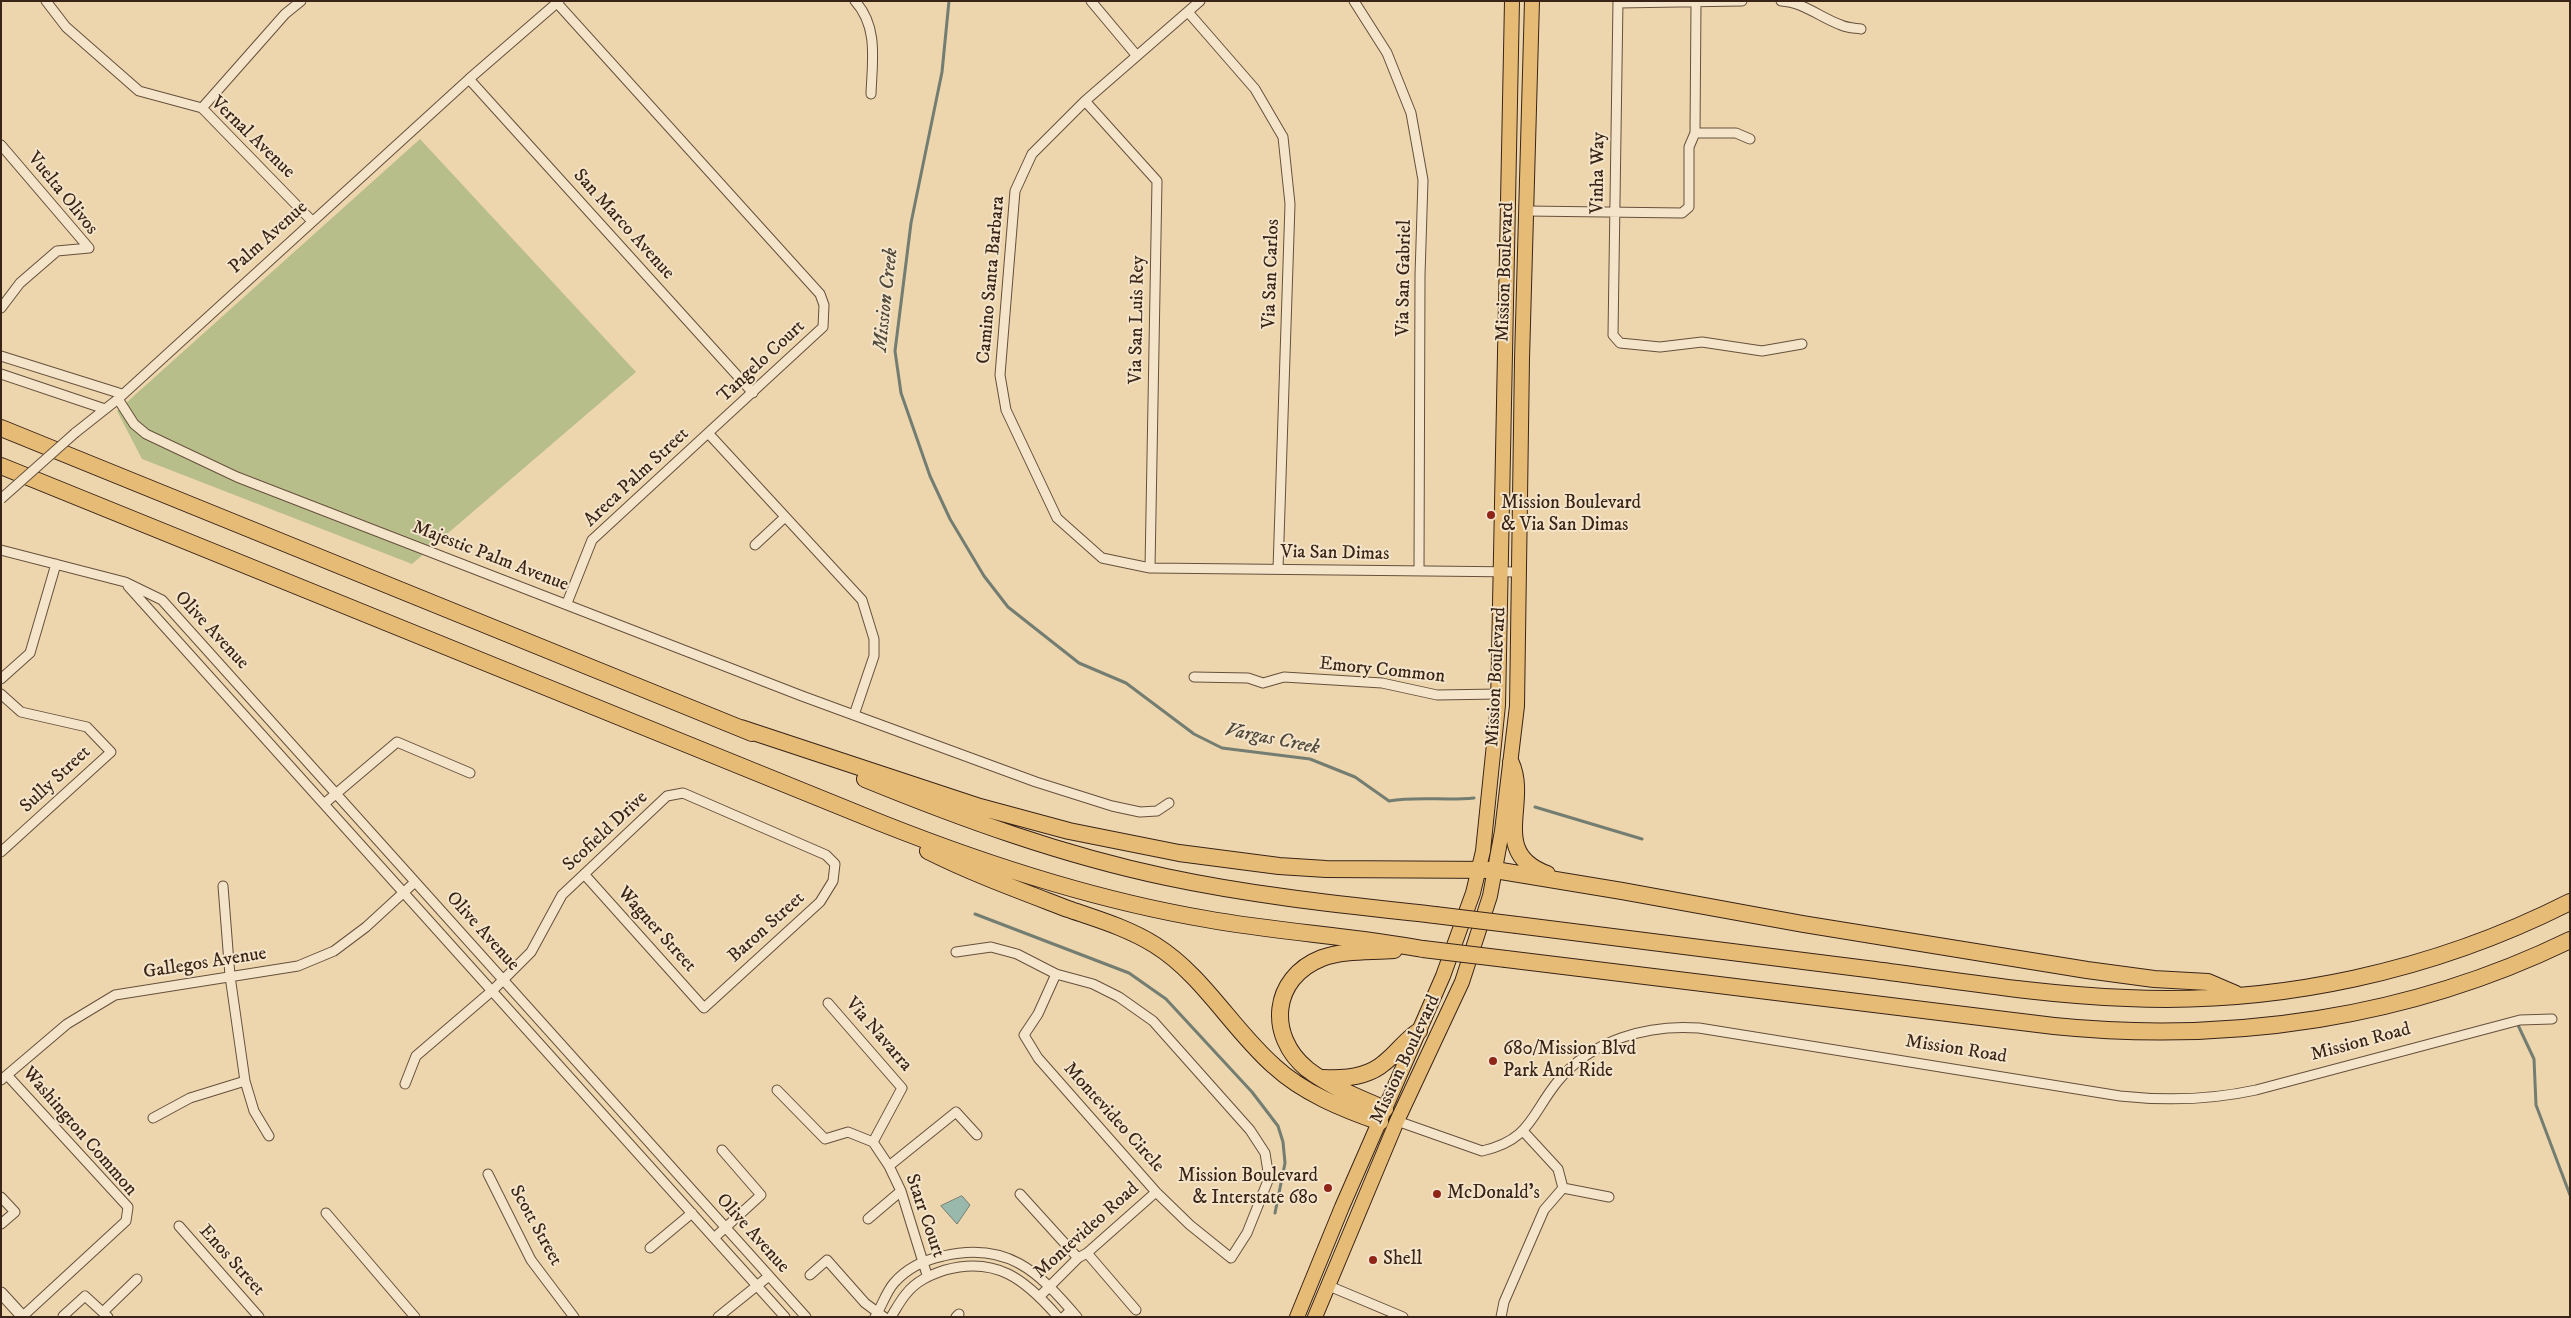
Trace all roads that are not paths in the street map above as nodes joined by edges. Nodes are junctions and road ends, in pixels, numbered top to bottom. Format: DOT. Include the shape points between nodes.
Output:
graph roads {
  1 [pos="46,1"];
  2 [pos="301,1"];
  3 [pos="855,1"];
  4 [pos="1091,1"];
  5 [pos="1200,1"];
  6 [pos="1354,1"];
  7 [pos="1512,1"];
  8 [pos="1532,1"];
  9 [pos="1742,1"];
  10 [pos="1781,1"];
  11 [pos="558,2"];
  12 [pos="1618,2"];
  13 [pos="1696,3"];
  14 [pos="1188,12"];
  15 [pos="1861,29"];
  16 [pos="1137,56"];
  17 [pos="469,79"];
  18 [pos="871,94"];
  19 [pos="1086,101"];
  20 [pos="202,108"];
  21 [pos="1694,133"];
  22 [pos="1750,139"];
  23 [pos="1,145"];
  24 [pos="1527,211"];
  25 [pos="1615,212"];
  26 [pos="312,221"];
  27 [pos="1,308"];
  28 [pos="1802,344"];
  29 [pos="1,356"];
  30 [pos="1,374"];
  31 [pos="753,393"];
  32 [pos="120,397"];
  33 [pos="105,409"];
  34 [pos="1,428"];
  35 [pos="708,433"];
  36 [pos="1,466"];
  37 [pos="1,499"];
  38 [pos="785,517"];
  39 [pos="755,545"];
  40 [pos="1,550"];
  41 [pos="56,564"];
  42 [pos="1150,568"];
  43 [pos="1278,569"];
  44 [pos="1419,571"];
  45 [pos="1501,572"];
  46 [pos="1520,572"];
  47 [pos="125,582"];
  48 [pos="567,603"];
  49 [pos="1194,677"];
  50 [pos="1,679"];
  51 [pos="1,694"];
  52 [pos="1498,694"];
  53 [pos="854,715"];
  54 [pos="742,728"];
  55 [pos="1511,763"];
  56 [pos="470,773"];
  57 [pos="336,794"];
  58 [pos="325,803"];
  59 [pos="1169,803"];
  60 [pos="840,805"];
  61 [pos="1,852"];
  62 [pos="835,864"];
  63 [pos="1487,870"];
  64 [pos="584,874"];
  65 [pos="415,882"];
  66 [pos="1571,882"];
  67 [pos="223,886"];
  68 [pos="405,892"];
  69 [pos="2570,902"];
  70 [pos="2570,940"];
  71 [pos="1423,949"];
  72 [pos="956,952"];
  73 [pos="1056,974"];
  74 [pos="230,976"];
  75 [pos="504,979"];
  76 [pos="493,990"];
  77 [pos="2236,994"];
  78 [pos="828,1003"];
  79 [pos="704,1008"];
  80 [pos="2552,1019"];
  81 [pos="1419,1031"];
  82 [pos="4,1077"];
  83 [pos="1319,1077"];
  84 [pos="245,1081"];
  85 [pos="405,1084"];
  86 [pos="777,1090"];
  87 [pos="1383,1116"];
  88 [pos="154,1118"];
  89 [pos="1398,1121"];
  90 [pos="1523,1131"];
  91 [pos="977,1135"];
  92 [pos="268,1136"];
  93 [pos="873,1142"];
  94 [pos="722,1150"];
  95 [pos="889,1166"];
  96 [pos="488,1174"];
  97 [pos="1563,1188"];
  98 [pos="901,1192"];
  99 [pos="1156,1192"];
  100 [pos="1020,1194"];
  101 [pos="1,1197"];
  102 [pos="1609,1197"];
  103 [pos="326,1213"];
  104 [pos="692,1213"];
  105 [pos="868,1219"];
  106 [pos="1,1224"];
  107 [pos="179,1226"];
  108 [pos="725,1228"];
  109 [pos="714,1238"];
  110 [pos="650,1248"];
  111 [pos="1087,1253"];
  112 [pos="1078,1258"];
  113 [pos="922,1260"];
  114 [pos="810,1275"];
  115 [pos="927,1275"];
  116 [pos="769,1276"];
  117 [pos="137,1279"];
  118 [pos="756,1286"];
  119 [pos="1049,1286"];
  120 [pos="1329,1286"];
  121 [pos="1,1293"];
  122 [pos="1040,1296"];
  123 [pos="1136,1310"];
  124 [pos="1074,1313"];
  125 [pos="105,1314"];
  126 [pos="879,1315"];
  127 [pos="63,1316"];
  128 [pos="23,1317"];
  129 [pos="259,1317"];
  130 [pos="415,1317"];
  131 [pos="574,1317"];
  132 [pos="718,1317"];
  133 [pos="785,1317"];
  134 [pos="806,1317"];
  135 [pos="892,1317"];
  136 [pos="1058,1317"];
  137 [pos="1064,1317"];
  138 [pos="1297,1317"];
  139 [pos="1315,1317"];
  140 [pos="1403,1317"];
  141 [pos="1501,1317"];
  1 -- 20 [label="street, Vernal Avenue" via="66,27 138,90"];
  2 -- 20 [label="street" via="285,14"];
  3 -- 18 [label="street" via="873,36"];
  4 -- 16 [label="street"];
  5 -- 14 [label="street, Camino Santa Barbara"];
  6 -- 44 [label="street, Via San Gabriel" via="1387,53 1411,112 1423,180"];
  7 -- 45 [label="main road, Mission Boulevard"];
  8 -- 24 [label="main road, Mission Boulevard"];
  9 -- 13 [label="street"];
  10 -- 15 [label="street" via="1811,10 1841,26"];
  11 -- 17 [label="street, Palm Avenue"];
  11 -- 31 [label="street, Tangelo Court" via="820,294 824,305 823,327"];
  12 -- 13 [label="street"];
  12 -- 25 [label="street, Vinha Way"];
  13 -- 21 [label="street"];
  14 -- 16 [label="street, Camino Santa Barbara"];
  14 -- 43 [label="street, Via San Carlos" via="1255,89 1283,137 1290,204"];
  16 -- 19 [label="street, Camino Santa Barbara"];
  17 -- 26 [label="street, Palm Avenue"];
  17 -- 31 [label="street, San Marco Avenue"];
  19 -- 42 [label="street, Via San Luis Rey" via="1157,181"];
  19 -- 42 [label="street, Camino Santa Barbara" via="1032,154 1015,191 1000,374 1006,410 1057,518 1102,558"];
  20 -- 26 [label="street, Vernal Avenue"];
  21 -- 22 [label="street" via="1736,133"];
  21 -- 25 [label="street" via="1690,147 1689,207 1682,213"];
  23 -- 27 [label="street, Vuelta Olivos" via="89,248 57,251 20,282"];
  24 -- 25 [label="street"];
  24 -- 46 [label="main road, Mission Boulevard"];
  25 -- 28 [label="street, Vinha Way" via="1613,335 1620,343 1660,347 1702,342 1762,351"];
  26 -- 32 [label="street, Palm Avenue"];
  29 -- 32 [label="street"];
  30 -- 33 [label="street"];
  31 -- 35 [label="street, Tangelo Court"];
  32 -- 33 [label="street, Palm Avenue"];
  32 -- 48 [label="street, Majestic Palm Avenue" via="134,424 146,434 237,477"];
  33 -- 37 [label="street, Palm Avenue, bridge"];
  34 -- 54 [label="highway"];
  35 -- 38 [label="street"];
  35 -- 48 [label="street, Areca Palm Street" via="592,540"];
  36 -- 60 [label="highway"];
  38 -- 39 [label="street"];
  38 -- 53 [label="street" via="862,600 870,619 874,656"];
  40 -- 41 [label="street, Olive Avenue"];
  41 -- 47 [label="street, Olive Avenue"];
  41 -- 50 [label="street" via="30,653"];
  42 -- 43 [label="street, Via San Dimas"];
  43 -- 44 [label="street, Via San Dimas"];
  44 -- 45 [label="street, Via San Dimas"];
  45 -- 46 [label="street, Via San Dimas"];
  45 -- 52 [label="main road, Mission Boulevard"];
  46 -- 55 [label="main road, Mission Boulevard" via="1518,706"];
  47 -- 57 [label="street, Olive Avenue" via="162,600"];
  47 -- 58 [label="street, Olive Avenue"];
  48 -- 53 [label="street, Majestic Palm Avenue"];
  49 -- 52 [label="street, Emory Common" via="1248,678 1263,682 1284,677 1382,683 1437,695"];
  51 -- 61 [label="street, Sully Street" via="20,712 87,727 111,752"];
  52 -- 63 [label="main road, Mission Boulevard"];
  53 -- 59 [label="street, Majestic Palm Avenue" via="1036,782 1112,806 1140,812 1158,811"];
  54 -- 63 [label="highway" via="980,807 1121,842 1279,866"];
  54 -- 77 [label="highway, bridge" via="953,814 1030,841 1102,862 1232,890 2061,993 2150,999"];
  55 -- 63 [label="main road, Mission Boulevard"];
  55 -- 66 [label="highway" via="1516,778 1513,832 1518,850 1532,867"];
  56 -- 57 [label="street" via="397,742"];
  57 -- 58 [label="street"];
  57 -- 65 [label="street, Olive Avenue"];
  58 -- 68 [label="street, Olive Avenue"];
  60 -- 71 [label="highway" via="987,863 1117,900 1227,923"];
  60 -- 87 [label="highway" via="979,875 1128,931 1155,945 1179,963 1272,1065 1292,1081 1313,1094"];
  62 -- 64 [label="street, Scofield Drive" via="826,855 683,793 667,796"];
  62 -- 79 [label="street, Baron Street" via="834,881 820,902"];
  63 -- 66 [label="highway"];
  63 -- 81 [label="main road, Mission Boulevard" via="1473,894"];
  63 -- 89 [label="main road, Mission Boulevard" via="1490,896 1462,982"];
  64 -- 75 [label="street, Scofield Drive" via="562,895 531,952"];
  64 -- 79 [label="street, Wagner Street"];
  65 -- 68 [label="street, Gallegos Avenue"];
  65 -- 75 [label="street, Olive Avenue"];
  66 -- 77 [label="highway" via="1803,924 2077,968 2154,979 2208,982"];
  67 -- 74 [label="street"];
  68 -- 74 [label="street, Gallegos Avenue" via="334,951 298,966"];
  68 -- 76 [label="street, Olive Avenue"];
  69 -- 77 [label="highway" via="2478,942 2400,967 2306,987"];
  70 -- 71 [label="highway, bridge" via="2480,978 2379,1008 2282,1025 2191,1032 2123,1032 2047,1026"];
  71 -- 83 [label="highway" via="1339,953 1308,964 1287,987 1280,1003 1283,1038 1294,1055"];
  72 -- 73 [label="street" via="991,947 1017,954"];
  73 -- 99 [label="street, Montevideo Circle" via="1038,1014 1024,1035 1038,1058"];
  73 -- 99 [label="street, Montevideo Circle" via="1093,984 1119,997 1153,1021 1250,1130 1265,1153 1268,1178 1247,1233 1231,1258"];
  74 -- 82 [label="street, Gallegos Avenue" via="115,995 67,1024"];
  74 -- 84 [label="street"];
  75 -- 76 [label="street, Scofield Drive"];
  75 -- 108 [label="street, Olive Avenue"];
  76 -- 85 [label="street, Scofield Drive" via="416,1056"];
  76 -- 104 [label="street, Olive Avenue"];
  78 -- 93 [label="street, Via Navarra" via="902,1088"];
  80 -- 90 [label="street, Mission Road" via="2520,1020 2256,1090 2224,1097 2190,1099 2120,1096 1699,1028 1663,1028 1625,1036 1588,1054 1557,1083"];
  81 -- 83 [label="highway" via="1384,1064 1370,1071 1341,1078"];
  81 -- 87 [label="main road, Mission Boulevard"];
  82 -- 128 [label="street, Washington Common" via="128,1207 126,1221"];
  83 -- 87 [label="highway"];
  84 -- 88 [label="street" via="190,1098"];
  84 -- 92 [label="street" via="254,1111"];
  86 -- 93 [label="street" via="825,1139 848,1132"];
  87 -- 89 [label="main road, Mission Road"];
  87 -- 138 [label="main road, Mission Boulevard"];
  89 -- 90 [label="street, Mission Road" via="1482,1151 1504,1144"];
  89 -- 120 [label="main road, Mission Boulevard"];
  90 -- 97 [label="street" via="1558,1169"];
  91 -- 95 [label="street" via="956,1112"];
  93 -- 95 [label="street, Starr Court"];
  94 -- 108 [label="street" via="761,1194"];
  95 -- 98 [label="street, Starr Court"];
  96 -- 131 [label="street, Scott Street" via="531,1260"];
  97 -- 102 [label="street"];
  97 -- 141 [label="street" via="1544,1210 1504,1302"];
  98 -- 105 [label="street"];
  98 -- 113 [label="street, Starr Court"];
  99 -- 111 [label="street, Montevideo Road"];
  100 -- 112 [label="street"];
  101 -- 106 [label="street" via="15,1212"];
  103 -- 130 [label="street"];
  104 -- 109 [label="street, Olive Avenue"];
  104 -- 110 [label="street"];
  107 -- 129 [label="street, Enos Street"];
  108 -- 109 [label="street"];
  108 -- 116 [label="street, Olive Avenue"];
  109 -- 118 [label="street, Olive Avenue"];
  111 -- 112 [label="street, Montevideo Road"];
  111 -- 123 [label="street"];
  112 -- 119 [label="street, Montevideo Road"];
  113 -- 115 [label="street, Starr Court"];
  113 -- 119 [label="street" via="960,1252 996,1252 1023,1264"];
  113 -- 126 [label="street" via="894,1283"];
  114 -- 126 [label="street" via="826,1260"];
  115 -- 122 [label="street" via="963,1265 992,1266"];
  115 -- 135 [label="street" via="907,1292"];
  116 -- 118 [label="street"];
  116 -- 134 [label="street, Olive Avenue"];
  117 -- 125 [label="street"];
  118 -- 132 [label="street"];
  118 -- 133 [label="street, Olive Avenue"];
  119 -- 122 [label="street, Montevideo Road"];
  119 -- 124 [label="street"];
  120 -- 139 [label="main road, Mission Boulevard"];
  120 -- 140 [label="street"];
  121 -- 128 [label="street"];
  122 -- 136 [label="street"];
  124 -- 137 [label="street"];
  125 -- 127 [label="street" via="85,1296"];
}
